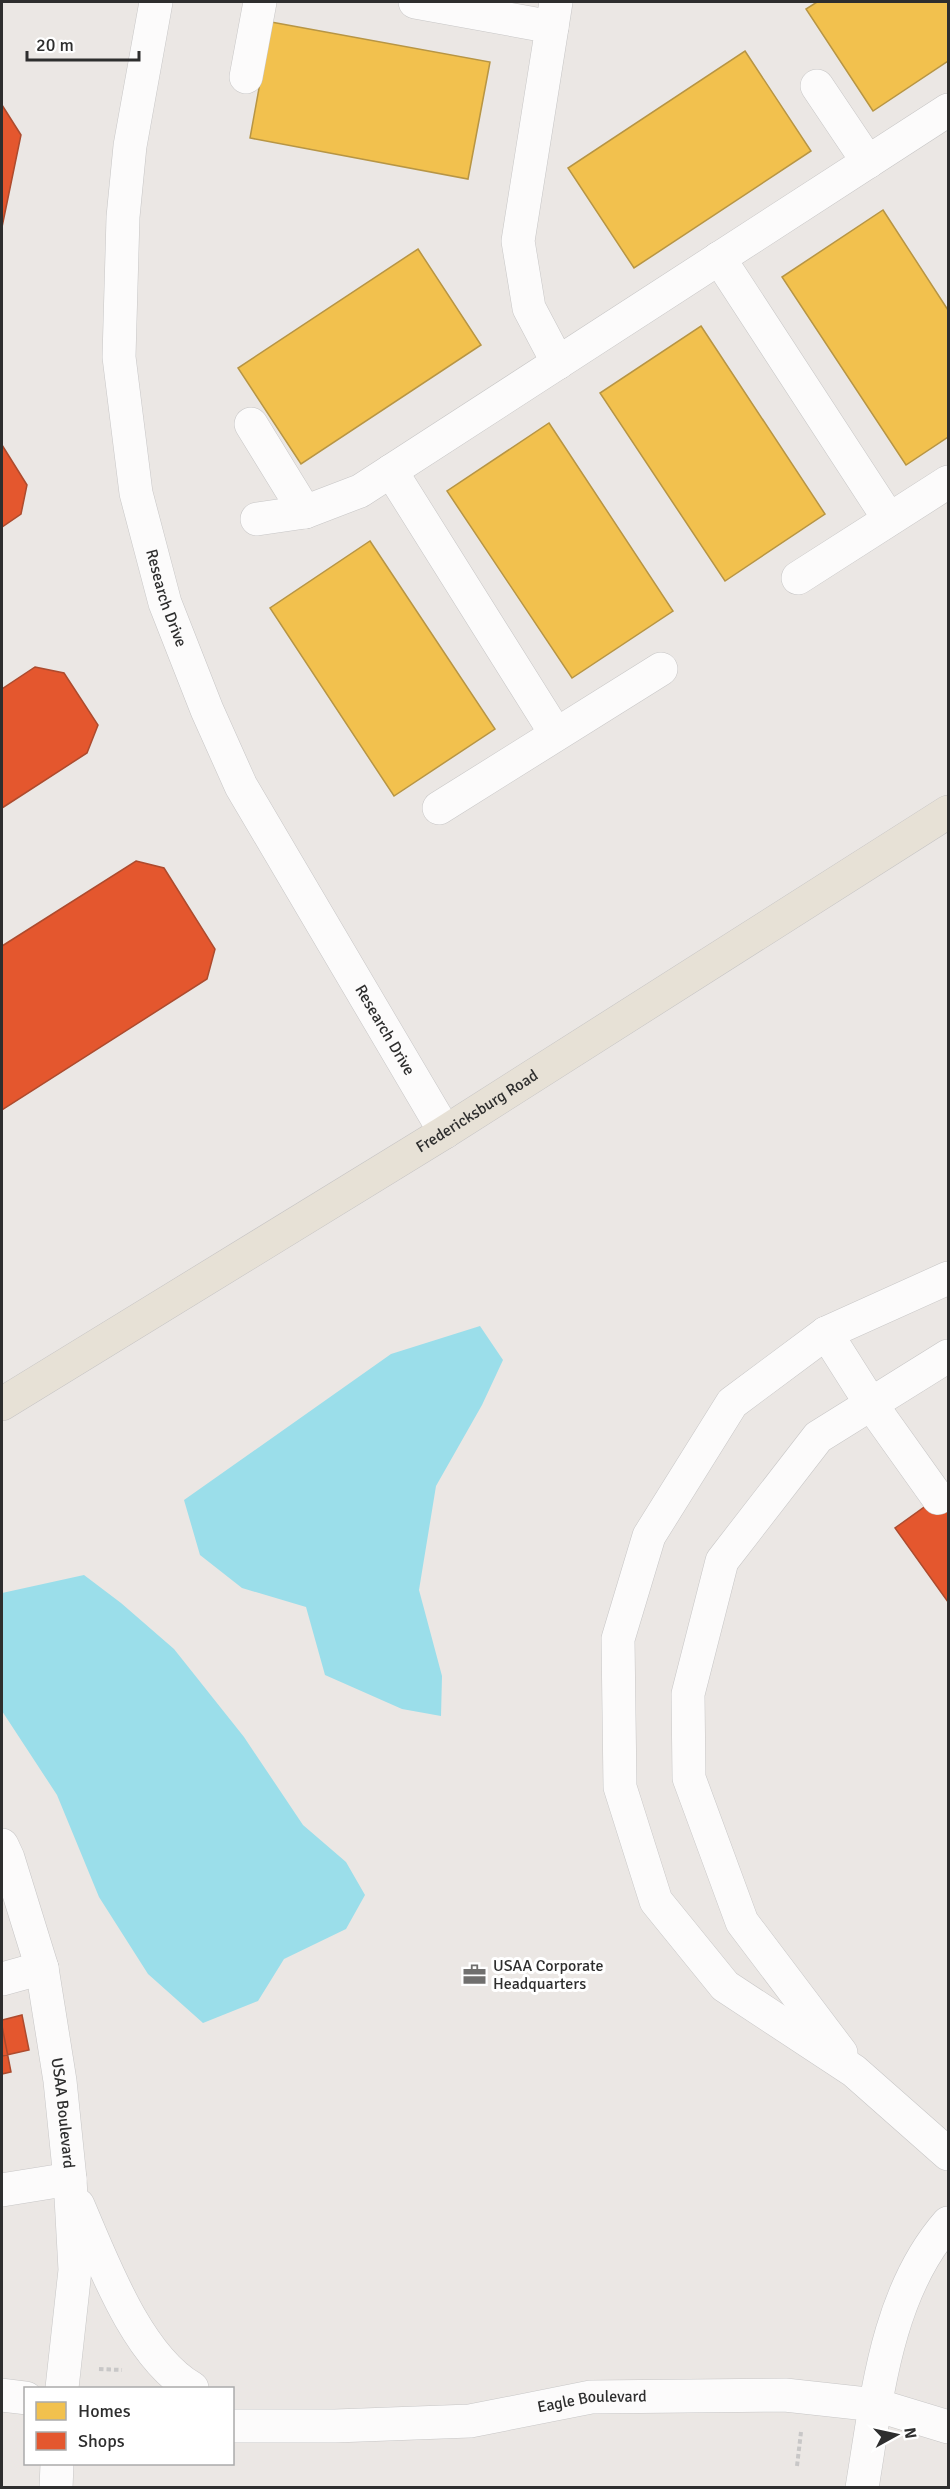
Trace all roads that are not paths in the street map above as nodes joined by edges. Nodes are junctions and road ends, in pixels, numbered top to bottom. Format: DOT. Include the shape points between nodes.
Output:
graph roads {
  1 [pos="156,2"];
  2 [pos="260,2"];
  3 [pos="415,2"];
  4 [pos="554,14"];
  5 [pos="246,77"];
  6 [pos="817,86"];
  7 [pos="948,110"];
  8 [pos="868,162"];
  9 [pos="719,258"];
  10 [pos="558,363"];
  11 [pos="251,424"];
  12 [pos="391,471"];
  13 [pos="948,482"];
  14 [pos="305,512"];
  15 [pos="256,519"];
  16 [pos="889,519"];
  17 [pos="798,578"];
  18 [pos="661,669"];
  19 [pos="556,734"];
  20 [pos="439,808"];
  21 [pos="948,812"];
  22 [pos="445,1132"];
  23 [pos="948,1278"];
  24 [pos="826,1333"];
  25 [pos="948,1356"];
  26 [pos="2,1404"];
  27 [pos="871,1404"];
  28 [pos="938,1498"];
  29 [pos="2,1845"];
  30 [pos="42,1968"];
  31 [pos="2,1979"];
  32 [pos="855,2071"];
  33 [pos="948,2154"];
  34 [pos="70,2183"];
  35 [pos="2,2190"];
  36 [pos="948,2223"];
  37 [pos="62,2387"];
  38 [pos="190,2387"];
  39 [pos="2,2395"];
  40 [pos="24,2398"];
  41 [pos="876,2405"];
  42 [pos="240,2422"];
  43 [pos="948,2427"];
  44 [pos="57,2465"];
  45 [pos="56,2487"];
  46 [pos="862,2487"];
  1 -- 22 [label="street, Research Drive" via="130,146 123,217 119,357 136,494 165,603 241,786"];
  2 -- 5 [label="street"];
  3 -- 4 [label="street"];
  4 -- 10 [label="street" via="518,240 529,308"];
  6 -- 8 [label="street"];
  7 -- 8 [label="street"];
  8 -- 9 [label="street"];
  9 -- 10 [label="street"];
  9 -- 16 [label="street"];
  10 -- 12 [label="street"];
  11 -- 14 [label="street"];
  12 -- 14 [label="street" via="360,491"];
  12 -- 19 [label="street"];
  13 -- 16 [label="street"];
  14 -- 15 [label="street"];
  16 -- 17 [label="street"];
  18 -- 19 [label="street"];
  19 -- 20 [label="street"];
  21 -- 22 [label="main road, Fredericksburg Road"];
  22 -- 26 [label="main road, Fredericksburg Road"];
  23 -- 24 [label="street"];
  24 -- 27 [label="street"];
  24 -- 32 [label="street" via="732,1403 649,1536 618,1639 620,1787 656,1900 725,1986"];
  25 -- 27 [label="street"];
  27 -- 28 [label="street"];
  27 -- 32 [label="street" via="818,1437 722,1561 688,1694 690,1778 742,1922"];
  29 -- 30 [label="street, USAA Boulevard"];
  30 -- 31 [label="street"];
  30 -- 34 [label="street, USAA Boulevard" via="60,2081"];
  32 -- 33 [label="street"];
  34 -- 35 [label="street"];
  34 -- 37 [label="street, USAA Boulevard" via="75,2270"];
  34 -- 38 [label="street" via="136,2327 174,2378"];
  36 -- 41 [label="street" via="930,2244 895,2318"];
  39 -- 40 [label="street"];
  41 -- 42 [label="street, Eagle Boulevard" via="786,2394 591,2397 470,2421"];
  41 -- 43 [label="street, Eagle Boulevard"];
  41 -- 46 [label="street"];
  44 -- 45 [label="street"];
}
